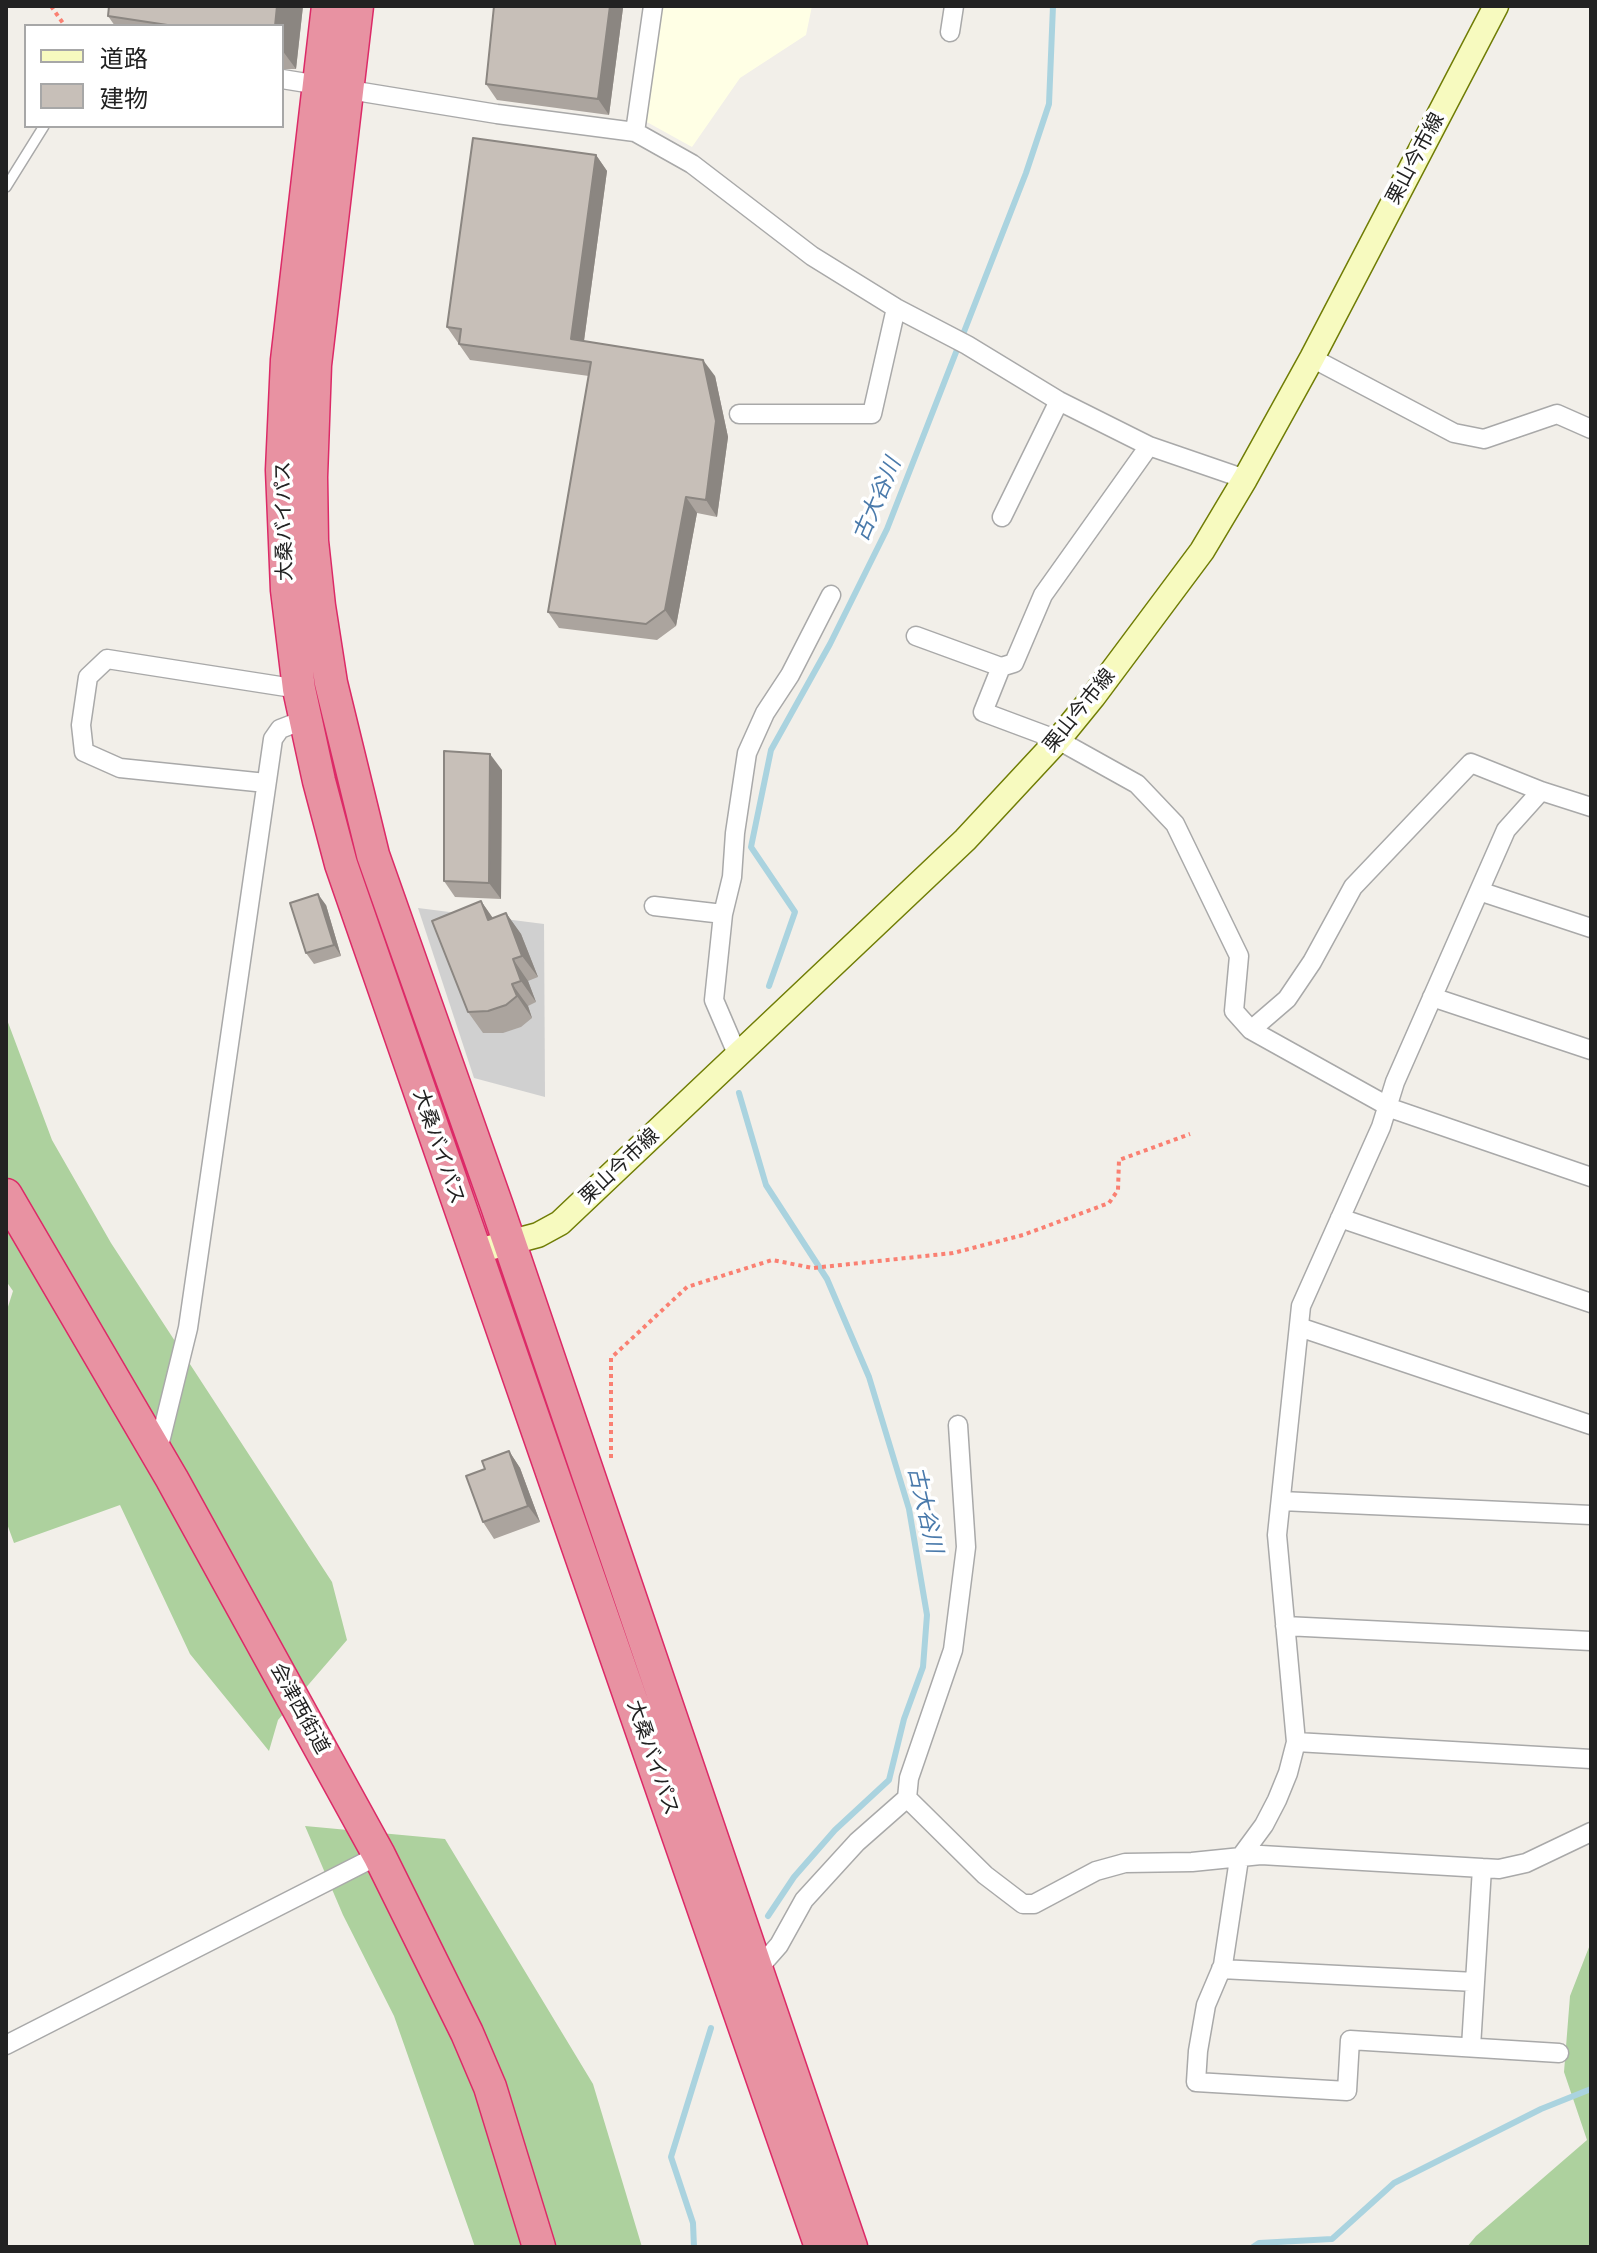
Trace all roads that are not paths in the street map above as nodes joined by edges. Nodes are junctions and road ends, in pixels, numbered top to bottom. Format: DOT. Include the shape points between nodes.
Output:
graph roads {
  1 [pos="328,6"];
  2 [pos="357,6"];
  3 [pos="653,6"];
  4 [pos="954,6"];
  5 [pos="1496,6"];
  6 [pos="950,32"];
  7 [pos="284,79"];
  8 [pos="333,86"];
  9 [pos="43,128"];
  10 [pos="635,132"];
  11 [pos="6,187"];
  12 [pos="896,308"];
  13 [pos="1312,358"];
  14 [pos="1059,401"];
  15 [pos="739,414"];
  16 [pos="1591,429"];
  17 [pos="1149,446"];
  18 [pos="1245,479"];
  19 [pos="1002,517"];
  20 [pos="831,595"];
  21 [pos="916,636"];
  22 [pos="1001,667"];
  23 [pos="302,704"];
  24 [pos="1058,740"];
  25 [pos="266,783"];
  26 [pos="1541,791"];
  27 [pos="359,804"];
  28 [pos="1591,807"];
  29 [pos="327,815"];
  30 [pos="1479,891"];
  31 [pos="654,906"];
  32 [pos="723,914"];
  33 [pos="1591,928"];
  34 [pos="1432,997"];
  35 [pos="1251,1030"];
  36 [pos="1591,1050"];
  37 [pos="738,1056"];
  38 [pos="1387,1106"];
  39 [pos="1591,1177"];
  40 [pos="6,1195"];
  41 [pos="1340,1218"];
  42 [pos="509,1244"];
  43 [pos="474,1252"];
  44 [pos="1591,1303"];
  45 [pos="1299,1327"];
  46 [pos="958,1425"];
  47 [pos="1591,1425"];
  48 [pos="157,1454"];
  49 [pos="1281,1501"];
  50 [pos="1591,1515"];
  51 [pos="1285,1626"];
  52 [pos="1591,1641"];
  53 [pos="1296,1742"];
  54 [pos="1591,1759"];
  55 [pos="907,1798"];
  56 [pos="1591,1832"];
  57 [pos="379,1855"];
  58 [pos="1241,1857"];
  59 [pos="1482,1868"];
  60 [pos="1221,1969"];
  61 [pos="744,1976"];
  62 [pos="1475,1982"];
  63 [pos="6,2045"];
  64 [pos="1471,2047"];
  65 [pos="1559,2053"];
  66 [pos="539,2247"];
  67 [pos="821,2247"];
  68 [pos="851,2247"];
  1 -- 8 [label="highway, 大桑バイパス"];
  2 -- 8 [label="highway, 大桑バイパス"];
  3 -- 10 [label="street"];
  4 -- 6 [label="street"];
  5 -- 13 [label="main road, 栗山今市線"];
  7 -- 8 [label="street"];
  8 -- 10 [label="street"];
  8 -- 23 [label="highway, 大桑バイパス" via="287,360 282,470 287,590"];
  8 -- 27 [label="highway, 大桑バイパス" via="315,365 312,541 331,683"];
  9 -- 11 [label="lane"];
  10 -- 12 [label="street" via="692,164 812,256"];
  12 -- 14 [label="street"];
  12 -- 15 [label="street" via="872,414"];
  13 -- 16 [label="street" via="1454,433 1484,439 1557,414"];
  13 -- 18 [label="main road, 栗山今市線"];
  14 -- 17 [label="street"];
  14 -- 19 [label="street"];
  17 -- 18 [label="street"];
  17 -- 22 [label="street" via="1043,595 1014,663"];
  18 -- 24 [label="main road, 栗山今市線" via="1202,551"];
  20 -- 32 [label="street" via="747,753"];
  21 -- 22 [label="street"];
  22 -- 24 [label="street" via="983,712"];
  23 -- 25 [label="street" via="273,739"];
  23 -- 25 [label="street" via="107,659 88,677 81,725 84,752 120,768"];
  23 -- 29 [label="highway, 大桑バイパス"];
  24 -- 35 [label="street" via="1137,784 1175,824 1239,956 1234,1011"];
  24 -- 37 [label="main road, 栗山今市線" via="965,840"];
  25 -- 48 [label="street" via="188,1328"];
  26 -- 28 [label="street"];
  26 -- 30 [label="street" via="1506,830"];
  26 -- 35 [label="street" via="1471,763 1353,887 1287,999"];
  27 -- 29 [label="highway"];
  27 -- 42 [label="highway, 大桑バイパス"];
  29 -- 43 [label="highway, 大桑バイパス"];
  30 -- 33 [label="street"];
  30 -- 34 [label="street"];
  31 -- 32 [label="street"];
  32 -- 37 [label="street" via="714,1000"];
  34 -- 36 [label="street"];
  34 -- 38 [label="street"];
  35 -- 38 [label="street"];
  37 -- 42 [label="main road, 栗山今市線" via="560,1223"];
  38 -- 39 [label="street"];
  38 -- 41 [label="street"];
  40 -- 48 [label="highway, 会津西街道"];
  41 -- 44 [label="street"];
  41 -- 45 [label="street" via="1301,1306"];
  42 -- 43 [label="main road, 栗山今市線"];
  42 -- 61 [label="highway, 大桑バイパス"];
  43 -- 61 [label="highway, 大桑バイパス"];
  45 -- 47 [label="street"];
  45 -- 49 [label="street"];
  46 -- 55 [label="street" via="966,1547 953,1650 909,1778"];
  48 -- 57 [label="highway, 会津西街道"];
  49 -- 50 [label="street"];
  49 -- 51 [label="street" via="1277,1535"];
  51 -- 52 [label="street"];
  51 -- 53 [label="street"];
  53 -- 54 [label="street"];
  53 -- 58 [label="street" via="1277,1800"];
  55 -- 58 [label="street" via="985,1875 1023,1904 1034,1904 1096,1871 1125,1863"];
  55 -- 61 [label="street" via="857,1842 804,1900 779,1945"];
  56 -- 59 [label="street" via="1526,1863"];
  57 -- 63 [label="street"];
  57 -- 66 [label="highway, 会津西街道" via="490,2087"];
  58 -- 59 [label="street"];
  58 -- 60 [label="street"];
  59 -- 62 [label="street"];
  60 -- 62 [label="street"];
  60 -- 64 [label="street" via="1206,2005 1196,2082 1347,2091 1350,2040"];
  61 -- 67 [label="highway, 大桑バイパス"];
  61 -- 68 [label="highway, 大桑バイパス"];
  62 -- 64 [label="street"];
  64 -- 65 [label="street"];
}
